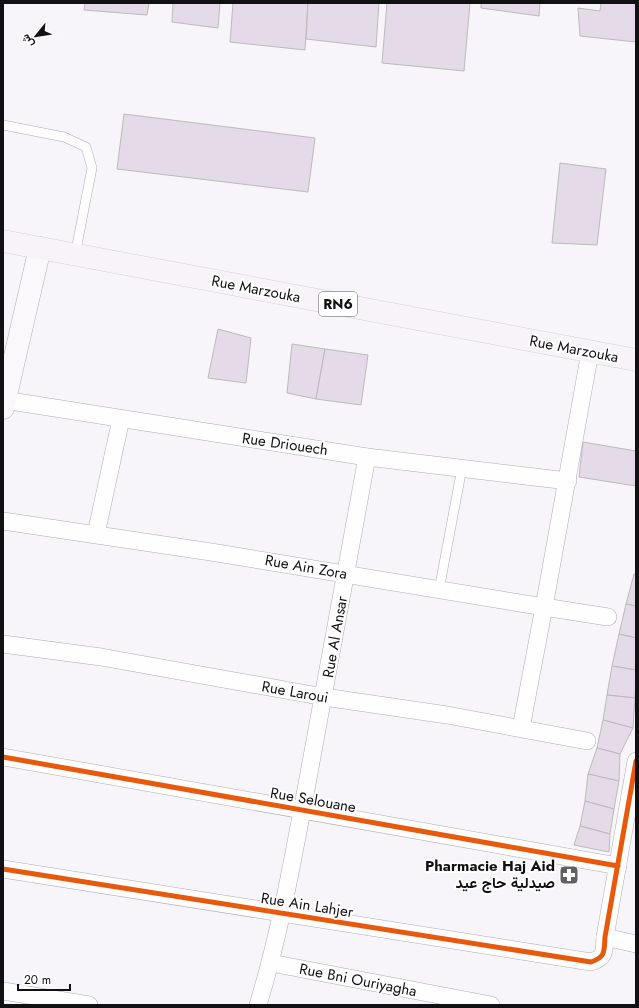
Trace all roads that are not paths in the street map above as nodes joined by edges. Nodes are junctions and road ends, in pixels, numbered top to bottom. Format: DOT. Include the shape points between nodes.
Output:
graph roads {
  1 [pos="3,125"];
  2 [pos="3,241"];
  3 [pos="40,248"];
  4 [pos="75,255"];
  5 [pos="590,352"];
  6 [pos="636,360"];
  7 [pos="4,404"];
  8 [pos="121,419"];
  9 [pos="367,456"];
  10 [pos="462,468"];
  11 [pos="568,481"];
  12 [pos="3,521"];
  13 [pos="96,534"];
  14 [pos="347,574"];
  15 [pos="439,590"];
  16 [pos="544,607"];
  17 [pos="608,617"];
  18 [pos="3,644"];
  19 [pos="324,697"];
  20 [pos="521,728"];
  21 [pos="587,741"];
  22 [pos="3,757"];
  23 [pos="636,761"];
  24 [pos="302,810"];
  25 [pos="631,817"];
  26 [pos="618,866"];
  27 [pos="3,869"];
  28 [pos="282,913"];
  29 [pos="636,944"];
  30 [pos="604,945"];
  31 [pos="271,963"];
  32 [pos="3,991"];
  33 [pos="89,1005"];
  34 [pos="258,1005"];
  35 [pos="492,1005"];
  1 -- 4 [label="lane" via="64,137 86,147 92,168"];
  2 -- 3 [label="main road, RN6"];
  3 -- 4 [label="main road, Rue Marzouka / RN6"];
  3 -- 7 [label="main road"];
  4 -- 5 [label="main road, Rue Marzouka / RN6"];
  5 -- 6 [label="main road, Rue Marzouka / RN6"];
  5 -- 11 [label="street"];
  7 -- 8 [label="street, Rue Driouech"];
  8 -- 9 [label="street, Rue Driouech"];
  8 -- 13 [label="street"];
  9 -- 10 [label="street, Rue Driouech"];
  9 -- 14 [label="street, Rue Al Ansar"];
  10 -- 11 [label="street, Rue Driouech"];
  10 -- 15 [label="lane"];
  11 -- 16 [label="street"];
  12 -- 13 [label="street, Rue Ain Zora"];
  13 -- 14 [label="street, Rue Ain Zora"];
  14 -- 15 [label="street, Rue Ain Zora"];
  14 -- 19 [label="street, Rue Al Ansar"];
  15 -- 16 [label="street, Rue Ain Zora"];
  16 -- 17 [label="street, Rue Ain Zora"];
  16 -- 20 [label="street"];
  18 -- 19 [label="street, Rue Laroui" via="101,657"];
  19 -- 20 [label="street, Rue Laroui"];
  19 -- 24 [label="street, Rue Al Ansar"];
  20 -- 21 [label="street, Rue Laroui"];
  22 -- 24 [label="street, Rue Selouane"];
  23 -- 25 [label="street"];
  24 -- 26 [label="street, Rue Selouane"];
  24 -- 28 [label="street, Rue Al Ansar"];
  25 -- 26 [label="street"];
  26 -- 30 [label="street"];
  27 -- 28 [label="street, Rue Ain Lahjer"];
  28 -- 30 [label="street, Rue Ain Lahjer" via="591,962 600,958"];
  28 -- 31 [label="street, Rue Al Ansar"];
  29 -- 30 [label="street"];
  31 -- 34 [label="street, Rue Al Ansar"];
  31 -- 35 [label="street, Rue Bni Ouriyagha"];
  32 -- 33 [label="street"];
}
